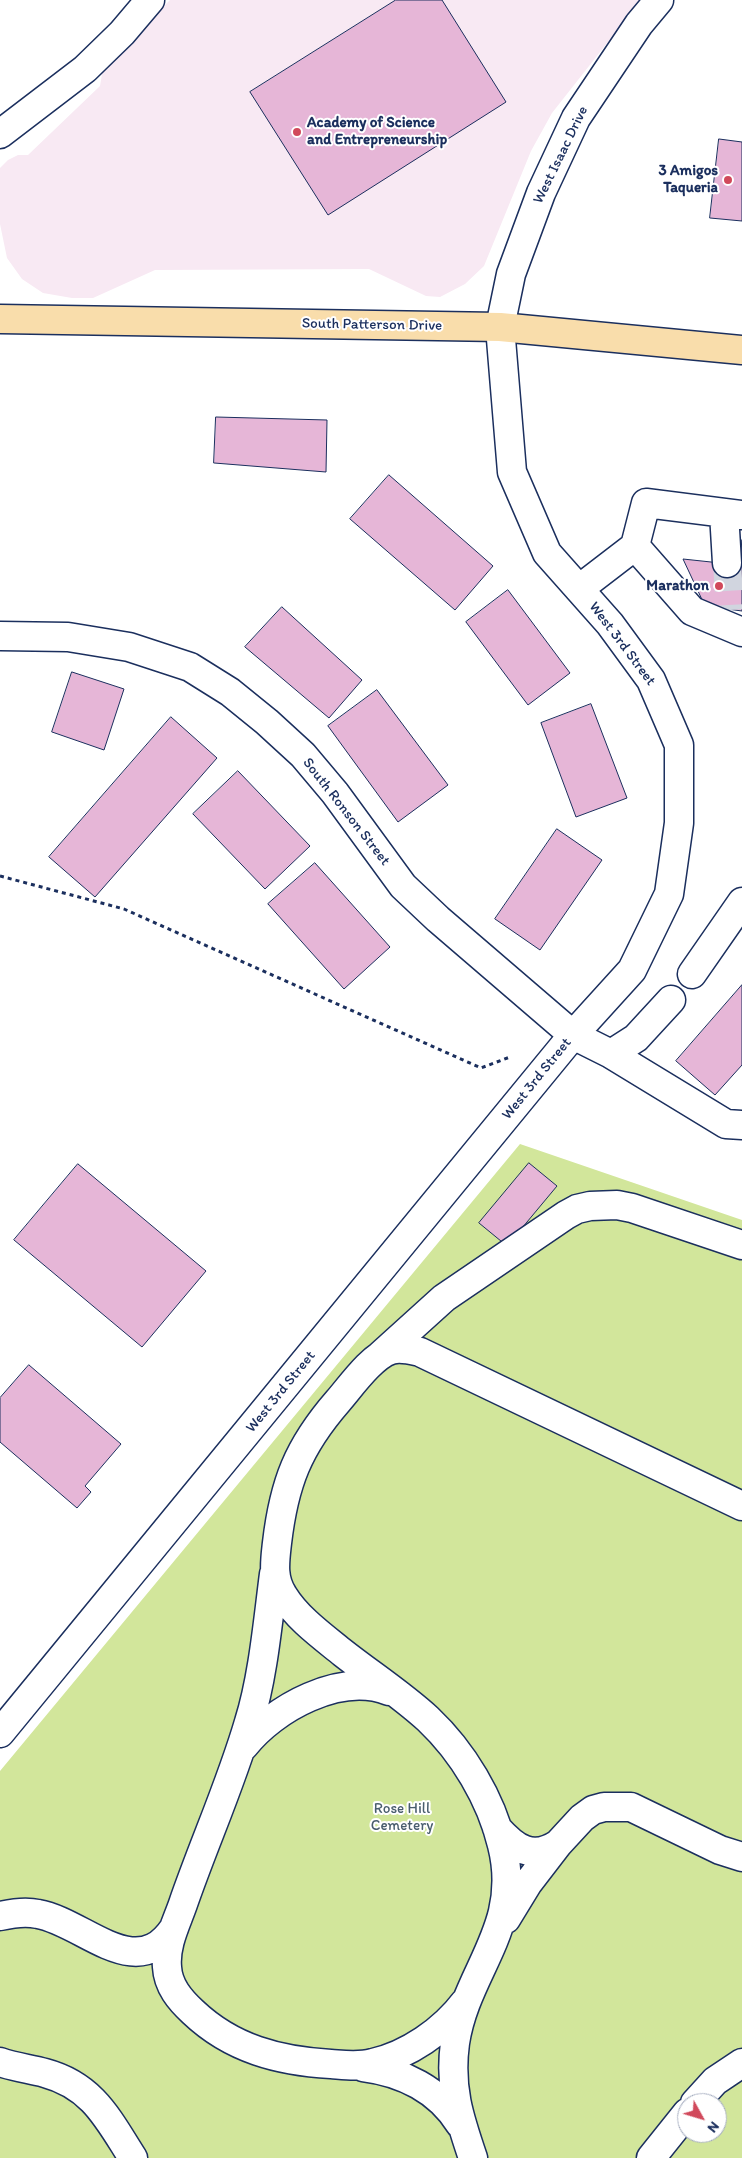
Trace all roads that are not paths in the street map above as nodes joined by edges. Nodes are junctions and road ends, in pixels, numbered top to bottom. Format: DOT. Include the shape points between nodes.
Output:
graph roads {
  1 [pos="150,0"];
  2 [pos="659,0"];
  3 [pos="0,134"];
  4 [pos="0,319"];
  5 [pos="500,327"];
  6 [pos="742,350"];
  7 [pos="733,514"];
  8 [pos="635,546"];
  9 [pos="727,564"];
  10 [pos="579,589"];
  11 [pos="735,623"];
  12 [pos="0,636"];
  13 [pos="741,906"];
  14 [pos="692,974"];
  15 [pos="671,1000"];
  16 [pos="573,1035"];
  17 [pos="611,1054"];
  18 [pos="742,1125"];
  19 [pos="742,1245"];
  20 [pos="380,1356"];
  21 [pos="742,1506"];
  22 [pos="274,1572"];
  23 [pos="400,1696"];
  24 [pos="0,1733"];
  25 [pos="238,1756"];
  26 [pos="497,1828"];
  27 [pos="558,1844"];
  28 [pos="742,1858"];
  29 [pos="0,1916"];
  30 [pos="174,1928"];
  31 [pos="497,1934"];
  32 [pos="118,1950"];
  33 [pos="469,1997"];
  34 [pos="186,2006"];
  35 [pos="0,2062"];
  36 [pos="742,2063"];
  37 [pos="359,2066"];
  38 [pos="704,2093"];
  39 [pos="461,2125"];
  40 [pos="677,2126"];
  41 [pos="677,2140"];
  42 [pos="133,2158"];
  43 [pos="473,2158"];
  44 [pos="651,2158"];
  45 [pos="672,2158"];
  1 -- 3 [label="street" via="85,69"];
  2 -- 5 [label="street, West Isaac Drive" via="639,24 576,118 541,193 511,274"];
  4 -- 5 [label="main road, South Patterson Drive"];
  5 -- 6 [label="main road, South Patterson Drive"];
  5 -- 10 [label="street, West 3rd Street" via="512,472 547,553"];
  7 -- 8 [label="street" via="646,503"];
  7 -- 9 [label="street"];
  8 -- 10 [label="street"];
  8 -- 11 [label="street" via="692,611"];
  10 -- 16 [label="street, West 3rd Street" via="610,624 651,680 679,745 678,823 669,894 632,970"];
  12 -- 16 [label="street, South Ronson Street" via="68,638 129,647 190,667 230,692 303,755 403,886"];
  13 -- 14 [label="street"];
  15 -- 17 [label="street" via="636,1038"];
  16 -- 17 [label="street, South Ronson Street"];
  16 -- 24 [label="street, West 3rd Street"];
  17 -- 18 [label="street, South Ronson Street" via="726,1124"];
  19 -- 20 [label="street" via="632,1208 617,1205 577,1209 444,1298"];
  20 -- 21 [label="street" via="403,1348 420,1352"];
  20 -- 22 [label="street" via="315,1430 292,1471 280,1517"];
  22 -- 23 [label="street" via="282,1595 309,1624"];
  22 -- 25 [label="street" via="255,1696"];
  23 -- 25 [label="street" via="366,1685 336,1688 305,1699 261,1726"];
  23 -- 26 [label="street" via="429,1720 462,1757"];
  25 -- 30 [label="street"];
  26 -- 27 [label="street" via="525,1850 542,1852"];
  26 -- 31 [label="street" via="503,1847 506,1889 504,1913"];
  27 -- 28 [label="street" via="593,1810 620,1806 631,1807"];
  27 -- 31 [label="street" via="528,1883"];
  29 -- 32 [label="street" via="19,1913 45,1916"];
  30 -- 32 [label="street" via="167,1939 150,1950"];
  30 -- 34 [label="street" via="166,1957 167,1970 175,1992"];
  31 -- 33 [label="street"];
  32 -- 34 [label="street" via="157,1977"];
  33 -- 37 [label="street" via="449,2021 426,2039 398,2055"];
  33 -- 39 [label="street" via="455,2042 455,2094"];
  34 -- 37 [label="street" via="214,2030 255,2051 296,2061"];
  35 -- 42 [label="street" via="45,2073 84,2092 98,2106"];
  36 -- 38 [label="street" via="715,2081"];
  37 -- 39 [label="street" via="393,2073 422,2086 446,2105"];
  39 -- 43 [label="street"];
  40 -- 44 [label="street"];
  41 -- 45 [label="street"];
}
